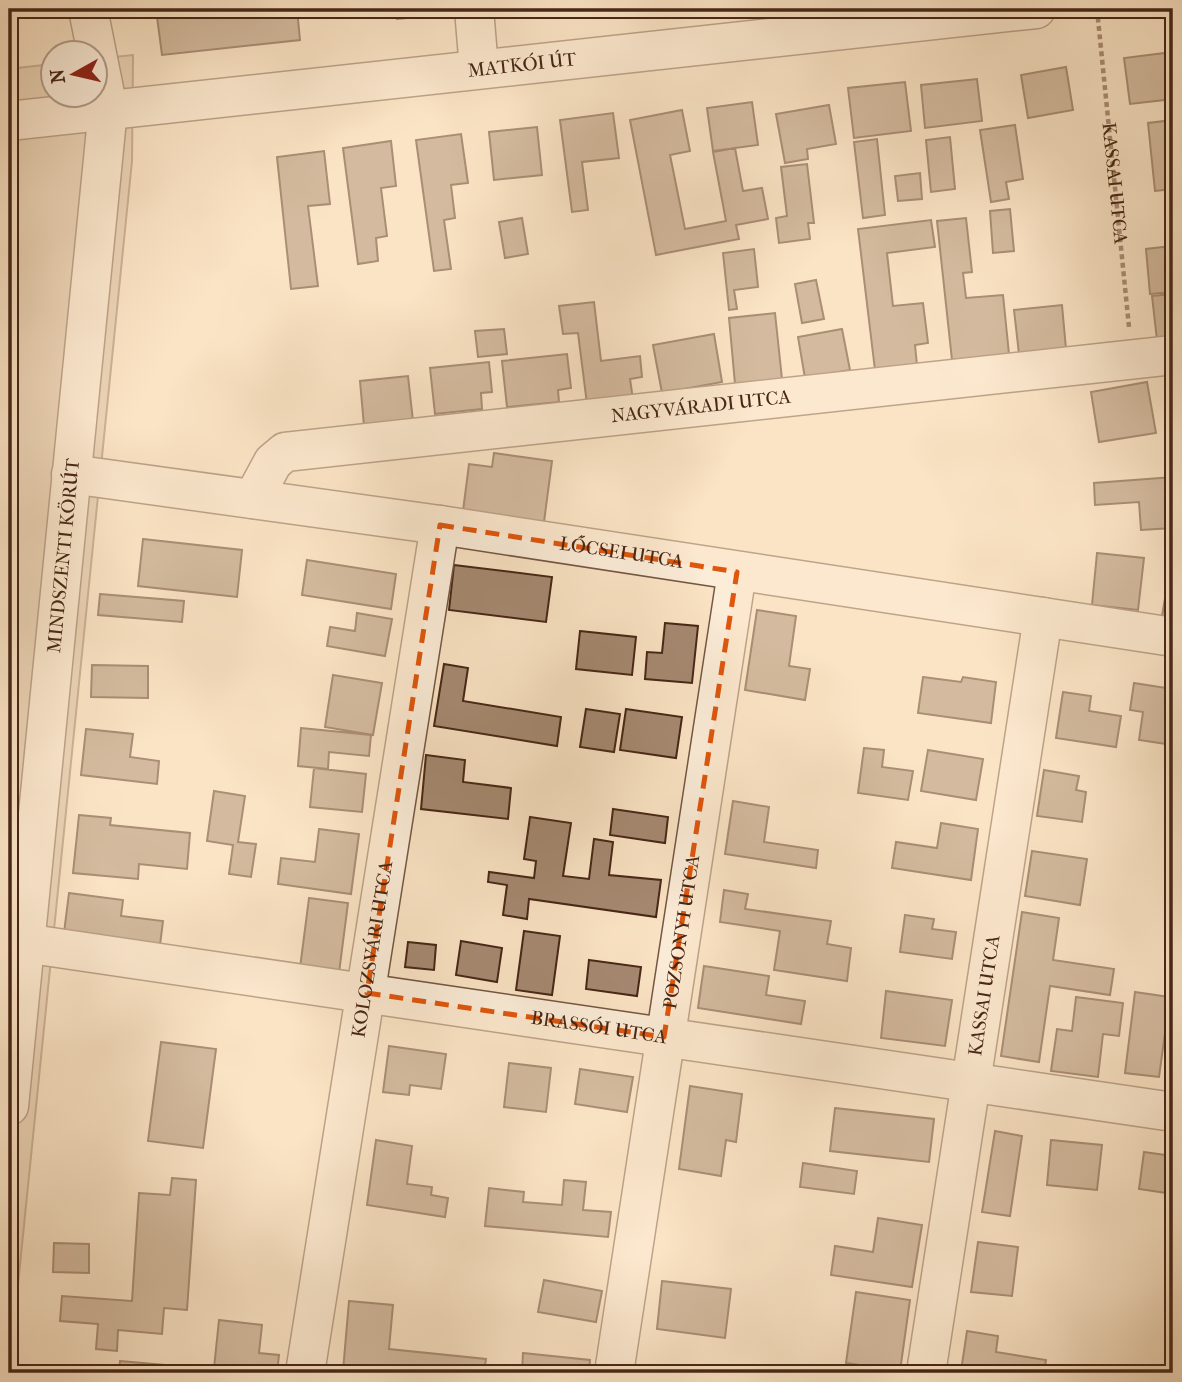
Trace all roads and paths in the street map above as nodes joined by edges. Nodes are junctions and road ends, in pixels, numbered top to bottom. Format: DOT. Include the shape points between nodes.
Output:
graph roads {
  1 [pos="88,9"];
  2 [pos="474,9"];
  3 [pos="1036,9"];
  4 [pos="1097,9"];
  5 [pos="479,69"];
  6 [pos="108,109"];
  7 [pos="9,121"];
  8 [pos="1173,355"];
  9 [pos="1132,359"];
  10 [pos="71,474"];
  11 [pos="253,499"];
  12 [pos="440,525"];
  13 [pos="737,572"];
  14 [pos="1043,617"];
  15 [pos="1173,637"];
  16 [pos="24,943"];
  17 [pos="367,993"];
  18 [pos="13,1030"];
  19 [pos="664,1037"];
  20 [pos="971,1082"];
  21 [pos="9,1105"];
  22 [pos="1173,1112"];
  23 [pos="305,1373"];
  24 [pos="614,1373"];
  25 [pos="926,1373"];
  1 -- 6 [label="street, MINDSZENTI KÖRÚT"];
  2 -- 5 [label="street"];
  3 -- 5 [label="street, MATKÓI ÚT"];
  4 -- 9 [label="path, KASSAI UTCA"];
  5 -- 6 [label="street, MATKÓI ÚT"];
  6 -- 7 [label="street, MATKÓI ÚT"];
  6 -- 10 [label="street, MINDSZENTI KÖRÚT"];
  8 -- 9 [label="street, NAGYVÁRADI UTCA"];
  9 -- 11 [label="street, NAGYVÁRADI UTCA" via="285,452 273,462"];
  10 -- 11 [label="street, LŐCSEI UTCA"];
  10 -- 16 [label="street, MINDSZENTI KÖRÚT"];
  11 -- 12 [label="street, LŐCSEI UTCA"];
  12 -- 13 [label="street, LŐCSEI UTCA"];
  12 -- 17 [label="street, KOLOZSVÁRI UTCA"];
  13 -- 14 [label="street, LŐCSEI UTCA"];
  13 -- 19 [label="street, POZSONYI UTCA"];
  14 -- 15 [label="street, LŐCSEI UTCA"];
  14 -- 20 [label="street, KASSAI UTCA"];
  16 -- 17 [label="street, BRASSÓI UTCA"];
  16 -- 18 [label="street, MINDSZENTI KÖRÚT"];
  17 -- 19 [label="street, BRASSÓI UTCA"];
  17 -- 23 [label="street, KOLOZSVÁRI UTCA"];
  18 -- 21 [label="street, MINDSZENTI KÖRÚT"];
  19 -- 20 [label="street, BRASSÓI UTCA"];
  19 -- 24 [label="street, POZSONYI UTCA"];
  20 -- 22 [label="street, BRASSÓI UTCA"];
  20 -- 25 [label="street, KASSAI UTCA"];
}
